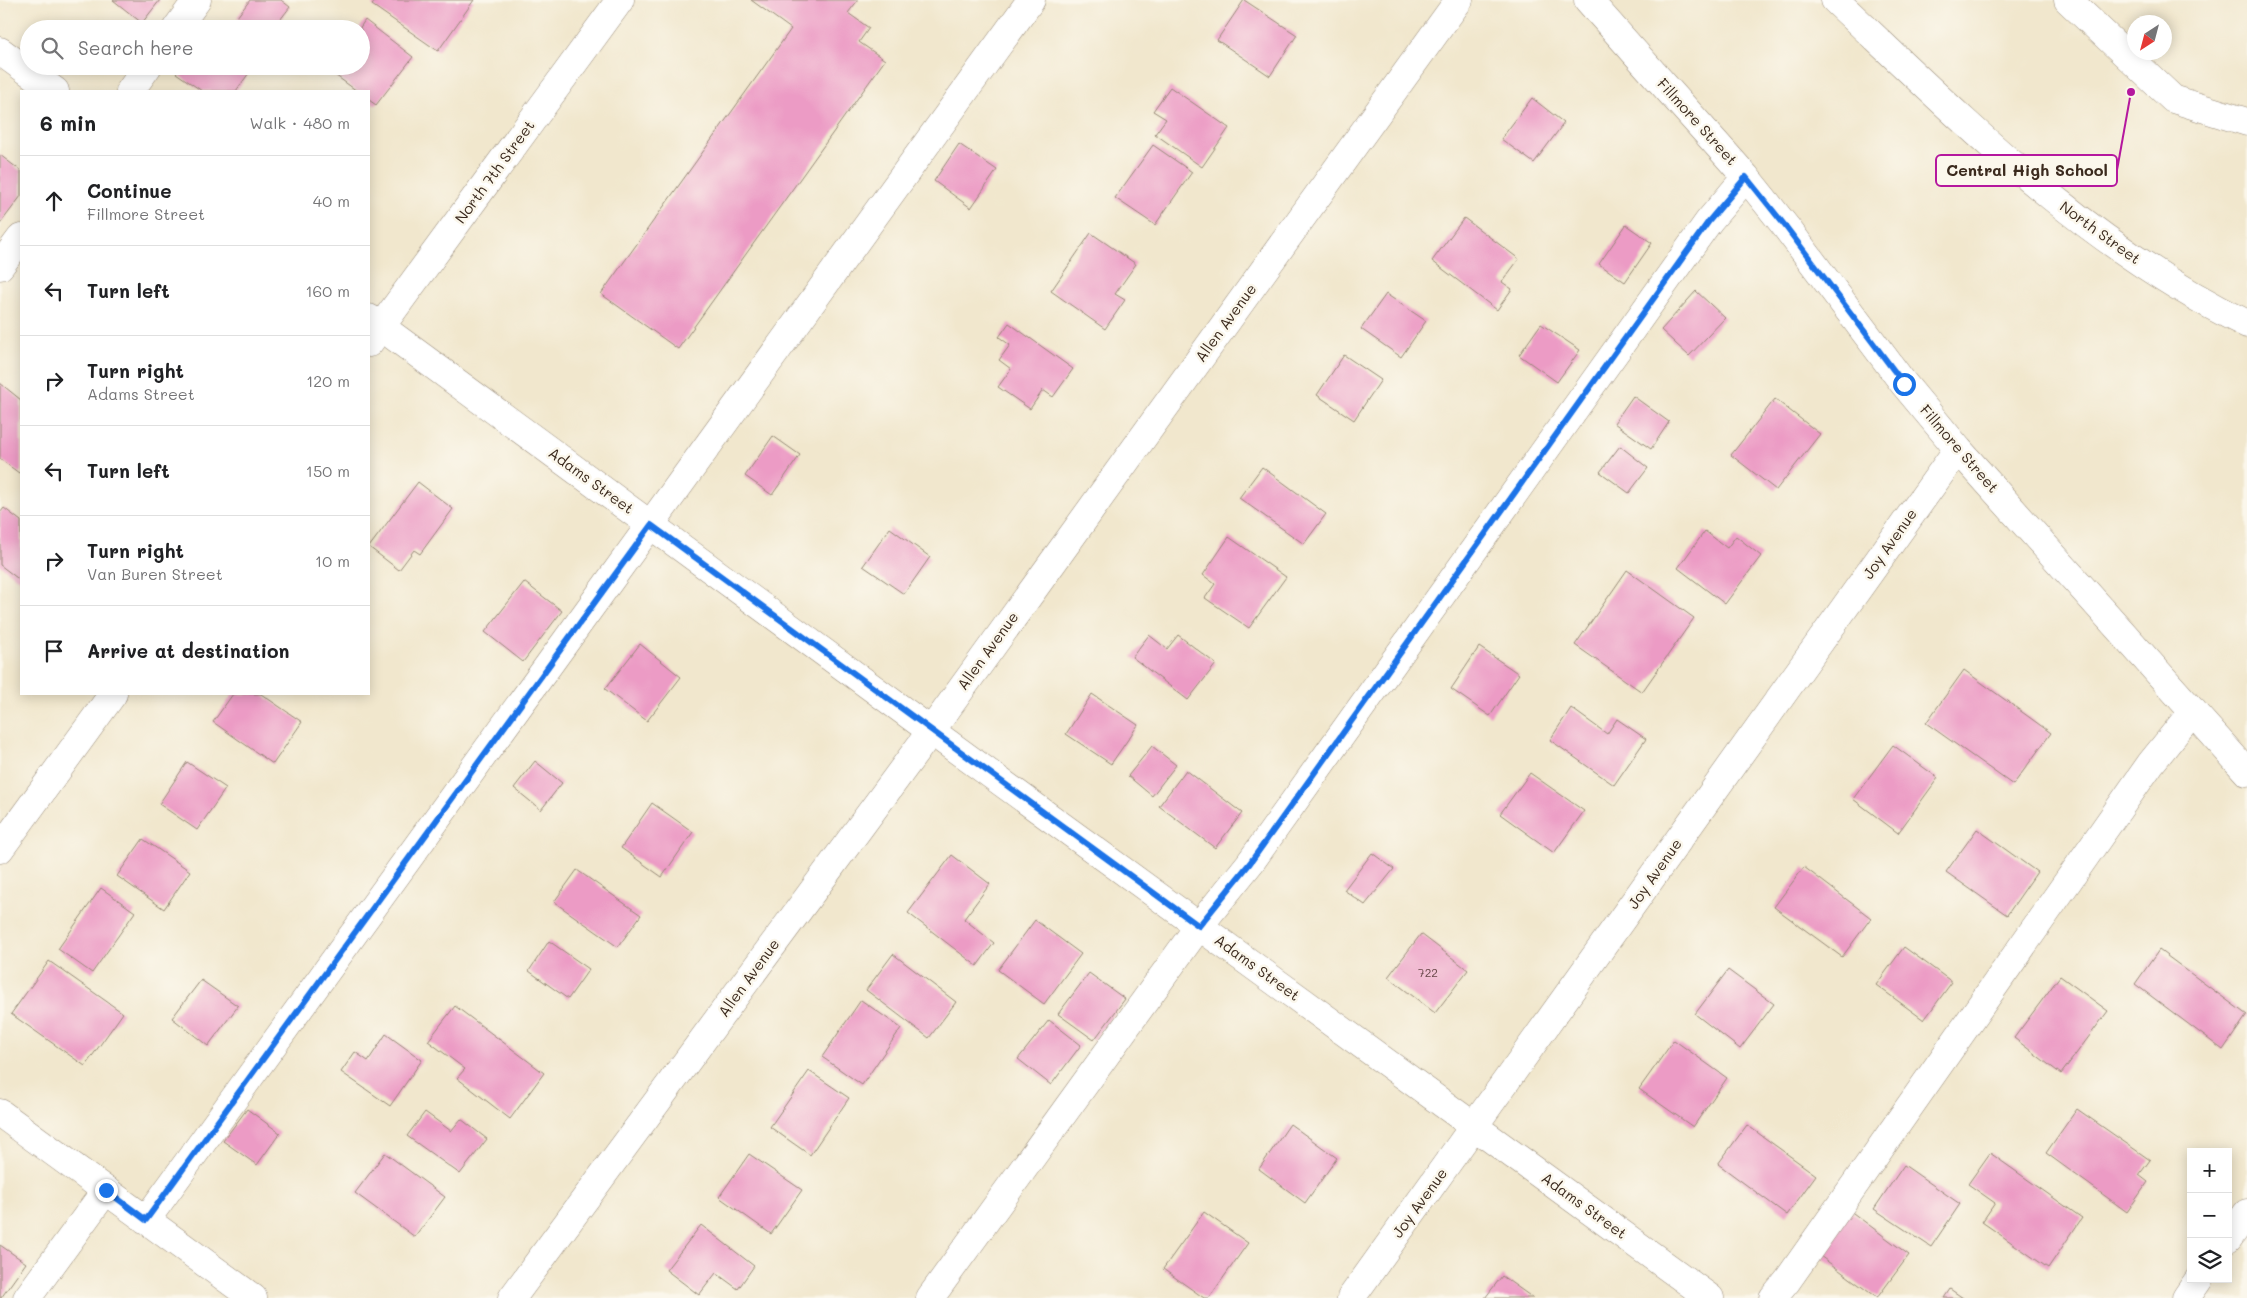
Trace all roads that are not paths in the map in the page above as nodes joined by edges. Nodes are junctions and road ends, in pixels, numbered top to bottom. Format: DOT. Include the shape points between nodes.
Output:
graph roads {
  1 [pos="196,0"];
  2 [pos="620,0"];
  3 [pos="1031,0"];
  4 [pos="1588,0"];
  5 [pos="1835,0"];
  6 [pos="2068,0"];
  7 [pos="1450,3"];
  8 [pos="182,20"];
  9 [pos="0,51"];
  10 [pos="20,66"];
  11 [pos="33,75"];
  12 [pos="142,75"];
  13 [pos="54,90"];
  14 [pos="131,90"];
  15 [pos="2247,122"];
  16 [pos="1746,177"];
  17 [pos="20,239"];
  18 [pos="0,266"];
  19 [pos="2247,324"];
  20 [pos="373,329"];
  21 [pos="1958,449"];
  22 [pos="651,525"];
  23 [pos="112,695"];
  24 [pos="2193,711"];
  25 [pos="930,731"];
  26 [pos="2247,772"];
  27 [pos="0,849"];
  28 [pos="1199,926"];
  29 [pos="0,1113"];
  30 [pos="1475,1126"];
  31 [pos="106,1190"];
  32 [pos="2247,1213"];
  33 [pos="146,1220"];
  34 [pos="2229,1238"];
  35 [pos="2196,1283"];
  36 [pos="27,1298"];
  37 [pos="253,1298"];
  38 [pos="512,1298"];
  39 [pos="930,1298"];
  40 [pos="1351,1298"];
  41 [pos="1710,1298"];
  42 [pos="1773,1298"];
  43 [pos="2186,1298"];
  1 -- 8 [label="street"];
  2 -- 20 [label="street, North 7th Street"];
  3 -- 22 [label="street"];
  4 -- 16 [label="street, Fillmore Street"];
  5 -- 19 [label="street, North Street" via="2027,178 2088,228 2158,276"];
  6 -- 15 [label="street" via="2173,99"];
  7 -- 25 [label="street, Allen Avenue"];
  9 -- 10 [label="street"];
  11 -- 13 [label="street"];
  12 -- 14 [label="street"];
  16 -- 21 [label="street, Fillmore Street" via="1904,384"];
  16 -- 28 [label="street" via="1709,221 1250,863"];
  17 -- 18 [label="street"];
  20 -- 22 [label="street, Adams Street"];
  21 -- 24 [label="street, Fillmore Street"];
  21 -- 30 [label="street, Joy Avenue"];
  22 -- 25 [label="street, Adams Street"];
  22 -- 33 [label="street"];
  23 -- 27 [label="street"];
  24 -- 26 [label="street, Fillmore Street"];
  24 -- 42 [label="street" via="2152,763"];
  25 -- 28 [label="street, Adams Street"];
  25 -- 38 [label="street, Allen Avenue"];
  28 -- 30 [label="street, Adams Street"];
  28 -- 39 [label="street"];
  29 -- 31 [label="street"];
  30 -- 40 [label="street, Joy Avenue"];
  30 -- 41 [label="street, Adams Street"];
  31 -- 33 [label="street"];
  31 -- 36 [label="street"];
  32 -- 34 [label="street"];
  33 -- 37 [label="street"];
  35 -- 43 [label="street"];
}
